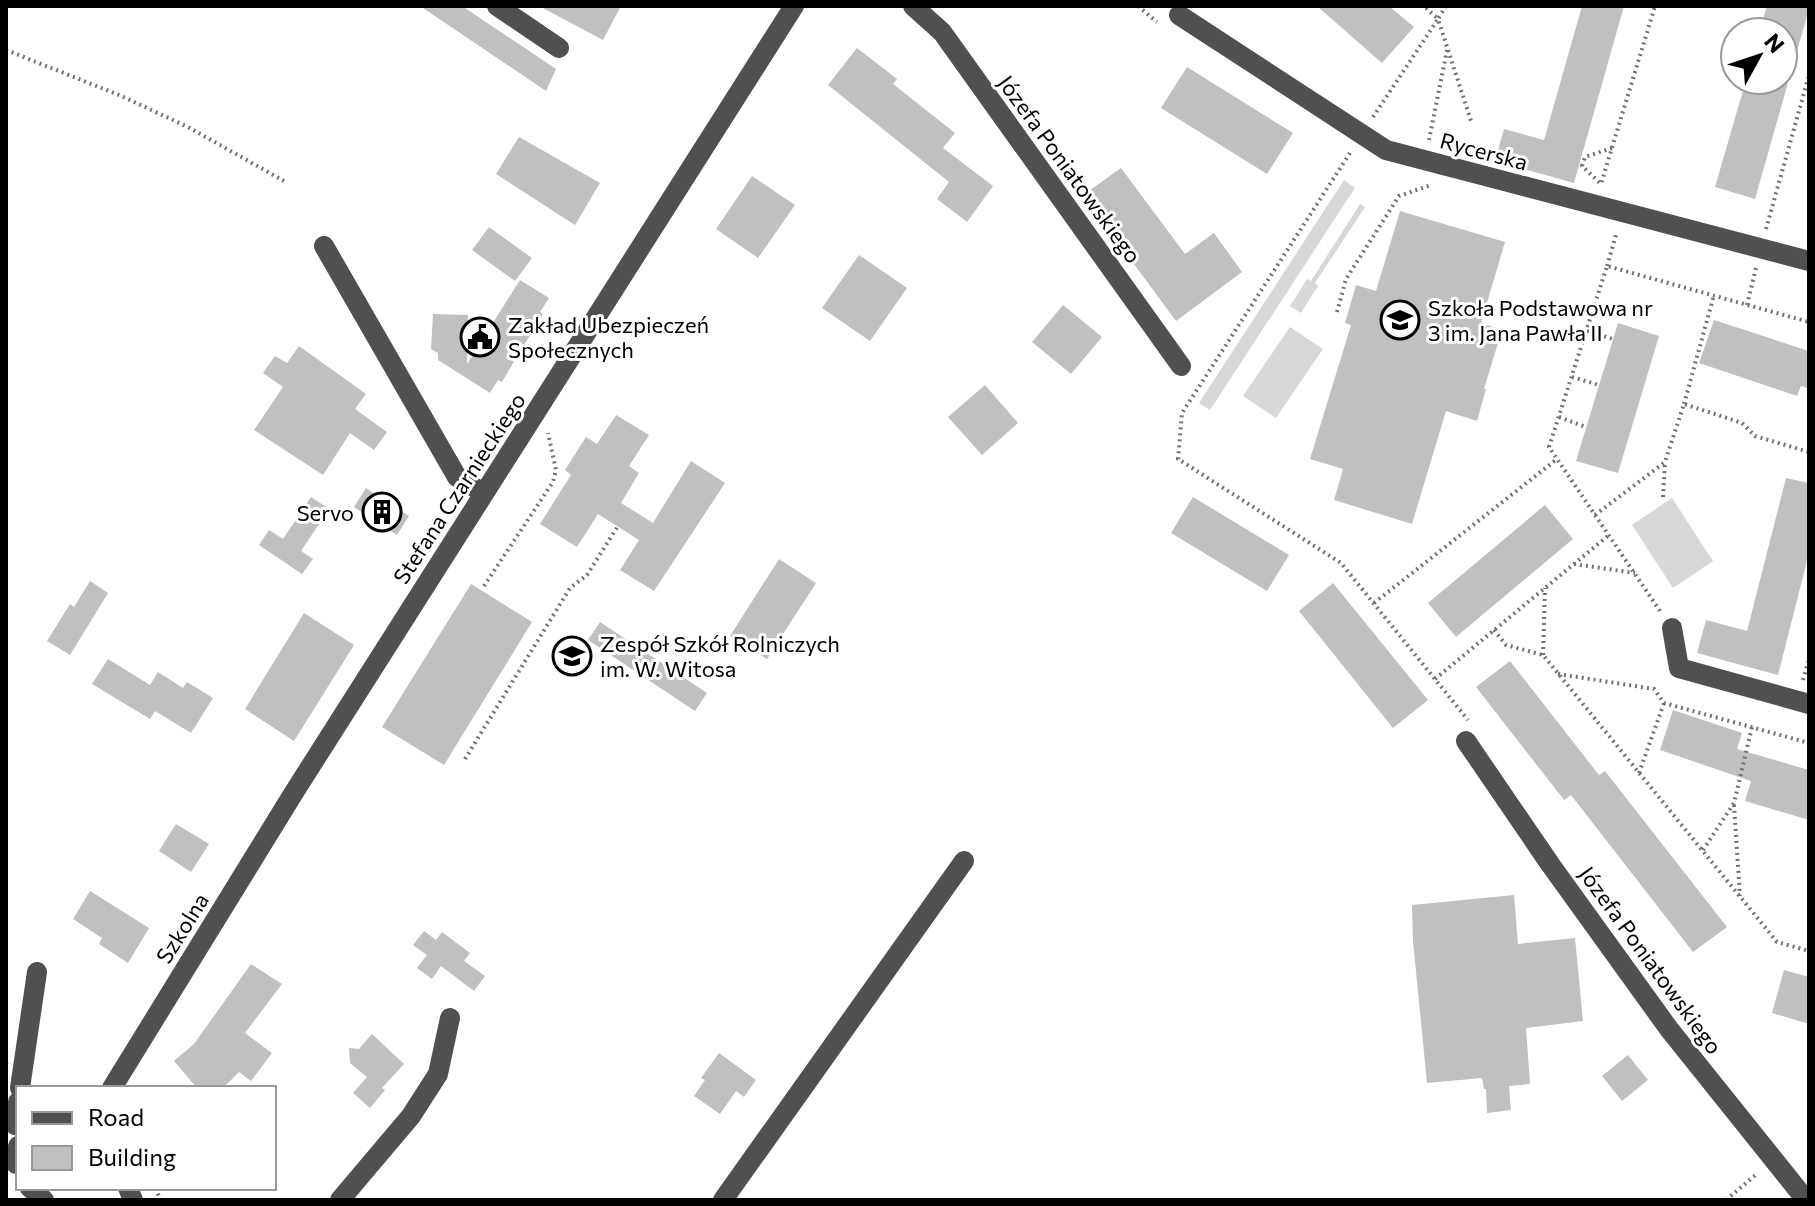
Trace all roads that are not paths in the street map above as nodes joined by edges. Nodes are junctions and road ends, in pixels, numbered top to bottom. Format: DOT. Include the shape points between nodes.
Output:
graph roads {
  1 [pos="497,6"];
  2 [pos="794,6"];
  3 [pos="913,6"];
  4 [pos="1179,15"];
  5 [pos="559,48"];
  6 [pos="324,246"];
  7 [pos="1809,261"];
  8 [pos="1181,366"];
  9 [pos="484,493"];
  10 [pos="1672,628"];
  11 [pos="1809,704"];
  12 [pos="1469,733"];
  13 [pos="293,794"];
  14 [pos="964,861"];
  15 [pos="37,972"];
  16 [pos="450,1018"];
  17 [pos="20,1086"];
  18 [pos="113,1086"];
  19 [pos="340,1200"];
  20 [pos="723,1200"];
  21 [pos="1806,1200"];
  1 -- 5 [label="street"];
  2 -- 9 [label="street, Stefana Czarnieckiego"];
  3 -- 8 [label="street, Józefa Poniatowskiego" via="942,32"];
  4 -- 7 [label="street, Rycerska" via="1386,150"];
  6 -- 9 [label="street" via="457,477"];
  9 -- 13 [label="street, Stefana Czarnieckiego"];
  10 -- 11 [label="street" via="1679,668"];
  12 -- 21 [label="street, Józefa Poniatowskiego" via="1550,864 1669,1029"];
  13 -- 18 [label="street, Szkolna"];
  14 -- 20 [label="street"];
  15 -- 17 [label="street"];
  16 -- 19 [label="street" via="438,1074 411,1116"];
}
